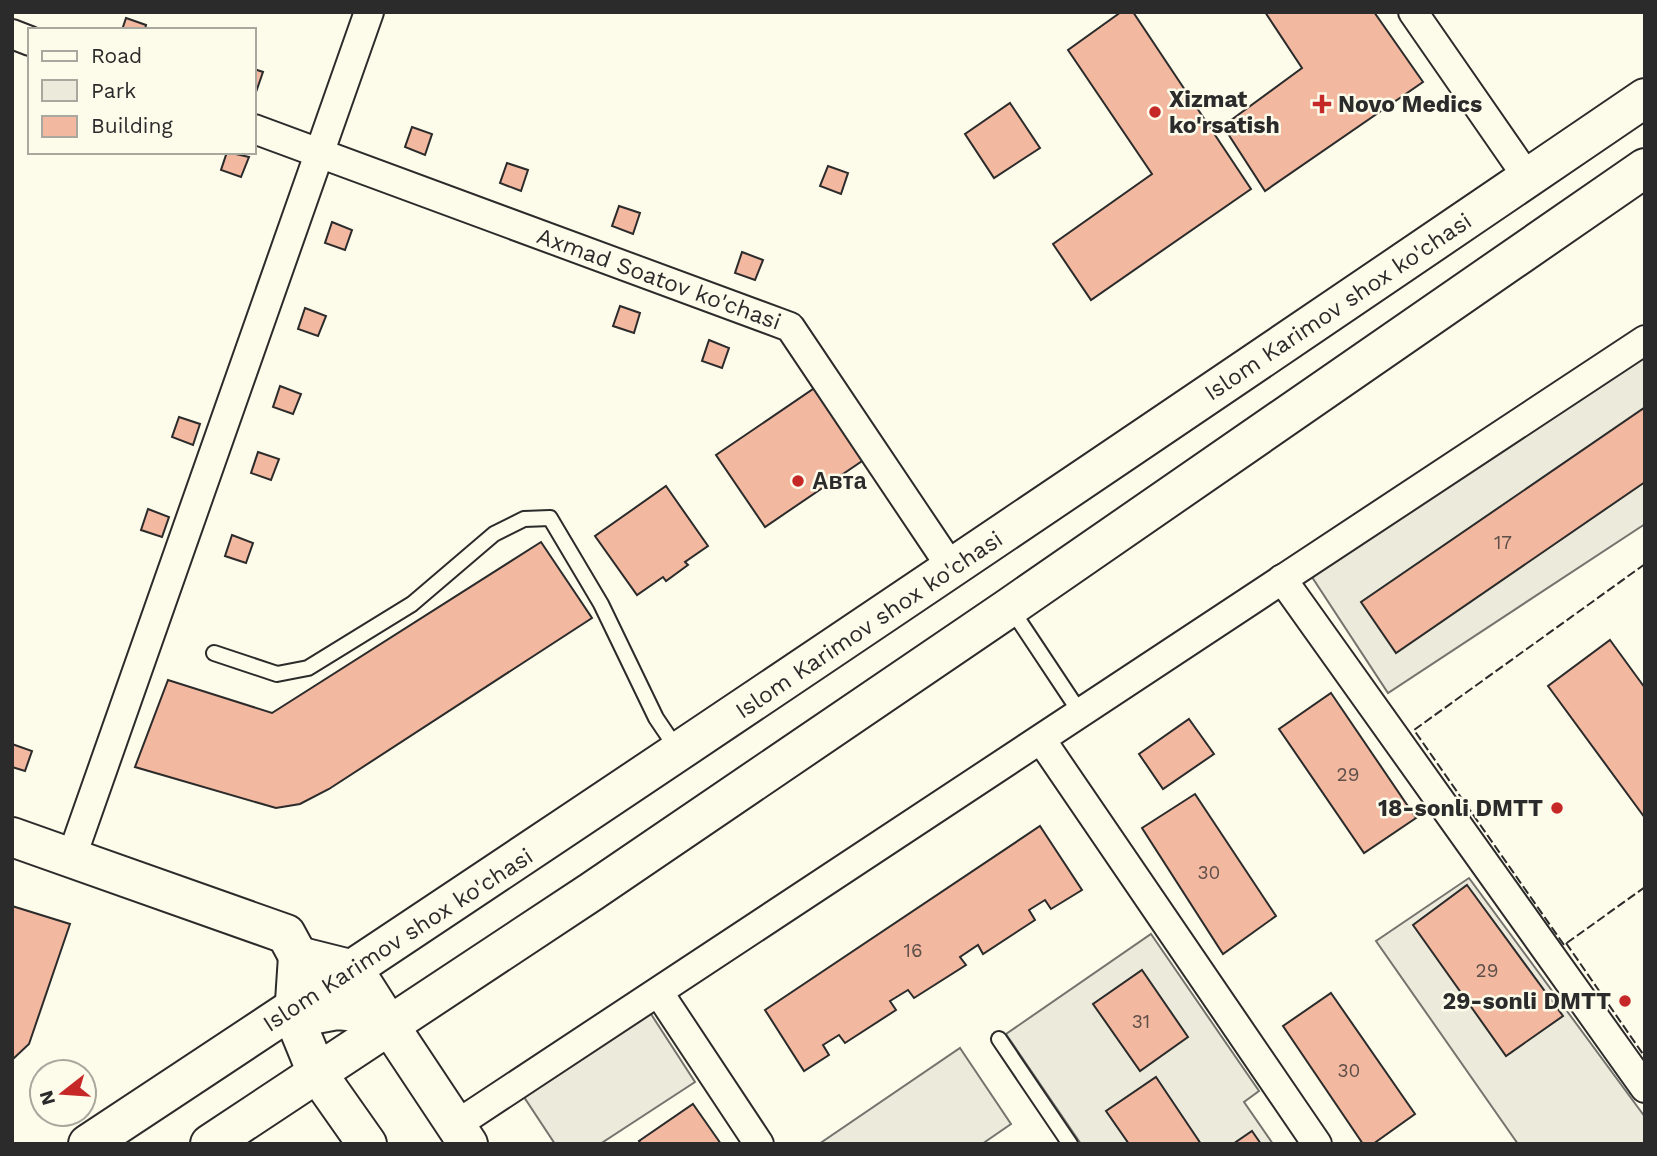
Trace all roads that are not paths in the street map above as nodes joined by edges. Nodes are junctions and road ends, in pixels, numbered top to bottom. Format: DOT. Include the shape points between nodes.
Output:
graph roads {
  1 [pos="369,12"];
  2 [pos="1413,12"];
  3 [pos="1645,98"];
  4 [pos="256,130"];
  5 [pos="317,154"];
  6 [pos="1645,168"];
  7 [pos="1528,178"];
  8 [pos="1645,340"];
  9 [pos="953,570"];
  10 [pos="1282,579"];
  11 [pos="1010,607"];
  12 [pos="214,653"];
  13 [pos="1081,714"];
  14 [pos="1042,741"];
  15 [pos="680,753"];
  16 [pos="12,837"];
  17 [pos="72,856"];
  18 [pos="298,956"];
  19 [pos="354,970"];
  20 [pos="659,993"];
  21 [pos="282,1019"];
  22 [pos="388,1025"];
  23 [pos="999,1039"];
  24 [pos="317,1073"];
  25 [pos="1645,1088"];
  26 [pos="462,1135"];
  27 [pos="88,1144"];
  28 [pos="210,1144"];
  29 [pos="367,1144"];
  30 [pos="759,1144"];
  31 [pos="1070,1144"];
  32 [pos="1317,1144"];
  1 -- 5 [label="street"];
  2 -- 7 [label="street"];
  3 -- 7 [label="main road, Islom Karimov shox ko'chasi"];
  4 -- 5 [label="street, Axmad Soatov ko'chasi"];
  5 -- 9 [label="street, Axmad Soatov ko'chasi" via="790,327"];
  5 -- 17 [label="street"];
  6 -- 11 [label="main road"];
  7 -- 9 [label="main road, Islom Karimov shox ko'chasi"];
  8 -- 10 [label="street"];
  9 -- 15 [label="main road, Islom Karimov shox ko'chasi"];
  10 -- 13 [label="street"];
  10 -- 25 [label="street"];
  11 -- 13 [label="lane"];
  11 -- 22 [label="main road"];
  12 -- 15 [label="lane" via="277,674 307,668 412,604 494,534 524,519 551,519 601,604 656,719"];
  13 -- 14 [label="street"];
  14 -- 20 [label="street"];
  14 -- 32 [label="street"];
  15 -- 19 [label="main road, Islom Karimov shox ko'chasi"];
  16 -- 17 [label="main road"];
  17 -- 18 [label="main road" via="286,934"];
  18 -- 19 [label="main road"];
  18 -- 21 [label="main road"];
  19 -- 21 [label="main road, Islom Karimov shox ko'chasi"];
  19 -- 22 [label="main road"];
  20 -- 26 [label="street"];
  20 -- 30 [label="street"];
  21 -- 22 [label="main road" via="337,1010 358,1012"];
  21 -- 24 [label="main road"];
  21 -- 27 [label="main road, Islom Karimov shox ko'chasi"];
  22 -- 24 [label="main road"];
  22 -- 26 [label="main road"];
  23 -- 31 [label="lane"];
  24 -- 28 [label="main road"];
  24 -- 29 [label="main road"];
}
